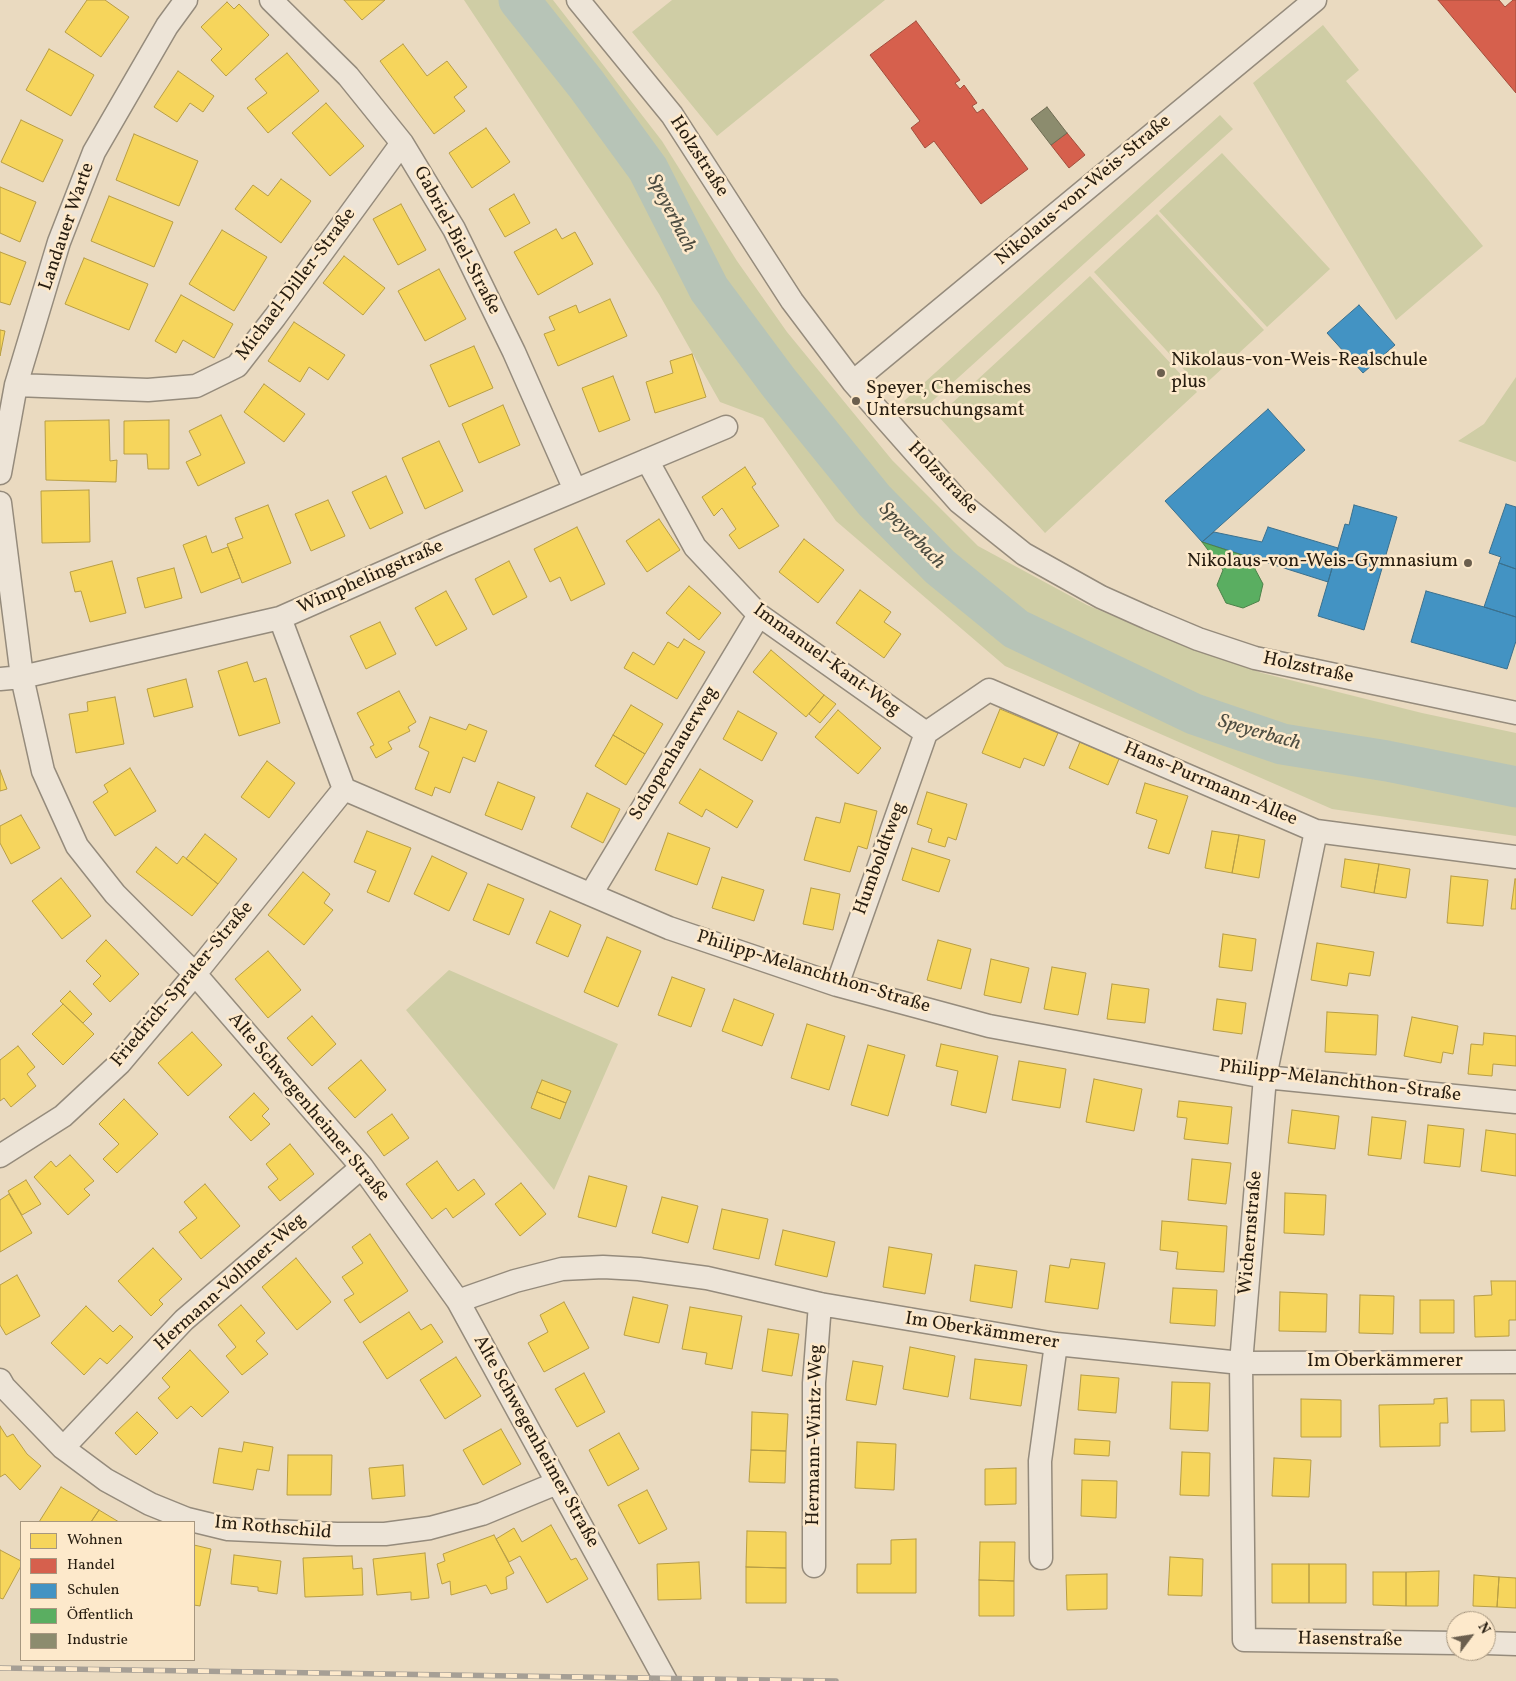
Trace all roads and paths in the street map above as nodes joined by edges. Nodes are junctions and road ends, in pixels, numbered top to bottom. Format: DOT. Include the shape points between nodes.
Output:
graph roads {
  1 [pos="186,0"];
  2 [pos="271,0"];
  3 [pos="578,0"];
  4 [pos="1315,0"];
  5 [pos="402,143"];
  6 [pos="853,382"];
  7 [pos="16,385"];
  8 [pos="726,426"];
  9 [pos="648,460"];
  10 [pos="0,474"];
  11 [pos="575,490"];
  12 [pos="0,503"];
  13 [pos="759,615"];
  14 [pos="280,618"];
  15 [pos="22,678"];
  16 [pos="0,679"];
  17 [pos="1516,713"];
  18 [pos="926,734"];
  19 [pos="344,790"];
  20 [pos="1316,831"];
  21 [pos="1516,856"];
  22 [pos="591,894"];
  23 [pos="195,974"];
  24 [pos="836,985"];
  25 [pos="1265,1078"];
  26 [pos="1516,1102"];
  27 [pos="0,1156"];
  28 [pos="362,1167"];
  29 [pos="458,1301"];
  30 [pos="820,1304"];
  31 [pos="1056,1344"];
  32 [pos="1516,1362"];
  33 [pos="1241,1363"];
  34 [pos="1,1385"];
  35 [pos="63,1448"];
  36 [pos="557,1482"];
  37 [pos="1041,1558"];
  38 [pos="814,1566"];
  39 [pos="1244,1640"];
  40 [pos="1446,1643"];
  41 [pos="1496,1643"];
  42 [pos="1516,1644"];
  43 [pos="666,1681"];
  1 -- 7 [label="street, Landauer Warte" via="167,26 94,152 59,242"];
  2 -- 5 [label="street, Gabriel-Biel-Straße" via="348,76"];
  3 -- 6 [label="street, Holzstraße" via="672,115 792,301"];
  4 -- 6 [label="street, Nikolaus-von-Weis-Straße"];
  5 -- 7 [label="street, Michael-Diller-Straße" via="237,366 196,386 148,390"];
  5 -- 11 [label="street, Gabriel-Biel-Straße" via="454,229 514,352"];
  6 -- 17 [label="street, Holzstraße" via="959,502 1024,554 1101,597 1198,639 1255,658"];
  7 -- 10 [label="street, Landauer Warte"];
  8 -- 9 [label="street, Wimphelingstraße"];
  9 -- 11 [label="street, Wimphelingstraße"];
  9 -- 13 [label="street, Immanuel-Kant-Weg" via="695,547"];
  11 -- 14 [label="street, Wimphelingstraße"];
  12 -- 15 [label="street"];
  13 -- 18 [label="street, Immanuel-Kant-Weg"];
  13 -- 22 [label="street, Schopenhauerweg"];
  14 -- 15 [label="street, Wimphelingstraße"];
  14 -- 19 [label="street"];
  15 -- 16 [label="street, Wimphelingstraße"];
  15 -- 23 [label="street, Alte Schwegenheimer Straße" via="43,771 77,846 115,894"];
  18 -- 20 [label="street, Hans-Purrmann-Allee" via="989,690"];
  18 -- 24 [label="street, Humboldtweg"];
  19 -- 22 [label="street, Philipp-Melanchthon-Straße"];
  19 -- 23 [label="street, Friedrich-Sprater-Straße"];
  20 -- 21 [label="street, Hans-Purrmann-Allee"];
  20 -- 25 [label="street, Wichernstraße"];
  22 -- 24 [label="street, Philipp-Melanchthon-Straße" via="669,928"];
  23 -- 27 [label="street, Friedrich-Sprater-Straße" via="120,1063 62,1116"];
  23 -- 28 [label="street, Alte Schwegenheimer Straße"];
  24 -- 25 [label="street, Philipp-Melanchthon-Straße" via="988,1026"];
  25 -- 26 [label="street, Philipp-Melanchthon-Straße"];
  25 -- 33 [label="street, Wichernstraße"];
  28 -- 29 [label="street, Alte Schwegenheimer Straße"];
  28 -- 35 [label="street, Hermann-Vollmer-Weg" via="184,1320"];
  29 -- 30 [label="street, Im Oberkämmerer" via="562,1269 603,1266 707,1278"];
  29 -- 36 [label="street, Alte Schwegenheimer Straße"];
  30 -- 31 [label="street, Im Oberkämmerer"];
  30 -- 38 [label="street, Hermann-Wintz-Weg" via="814,1383"];
  31 -- 33 [label="street, Im Oberkämmerer"];
  31 -- 37 [label="street" via="1040,1461"];
  32 -- 33 [label="street, Im Oberkämmerer"];
  33 -- 39 [label="street, Wichernstraße"];
  34 -- 35 [label="street, Im Rothschild"];
  35 -- 36 [label="street, Im Rothschild" via="106,1480 150,1504 187,1519 228,1529 337,1534 394,1533 430,1528 482,1514"];
  36 -- 43 [label="street, Alte Schwegenheimer Straße"];
  39 -- 40 [label="street, Hasenstraße"];
  41 -- 42 [label="street"];
}
